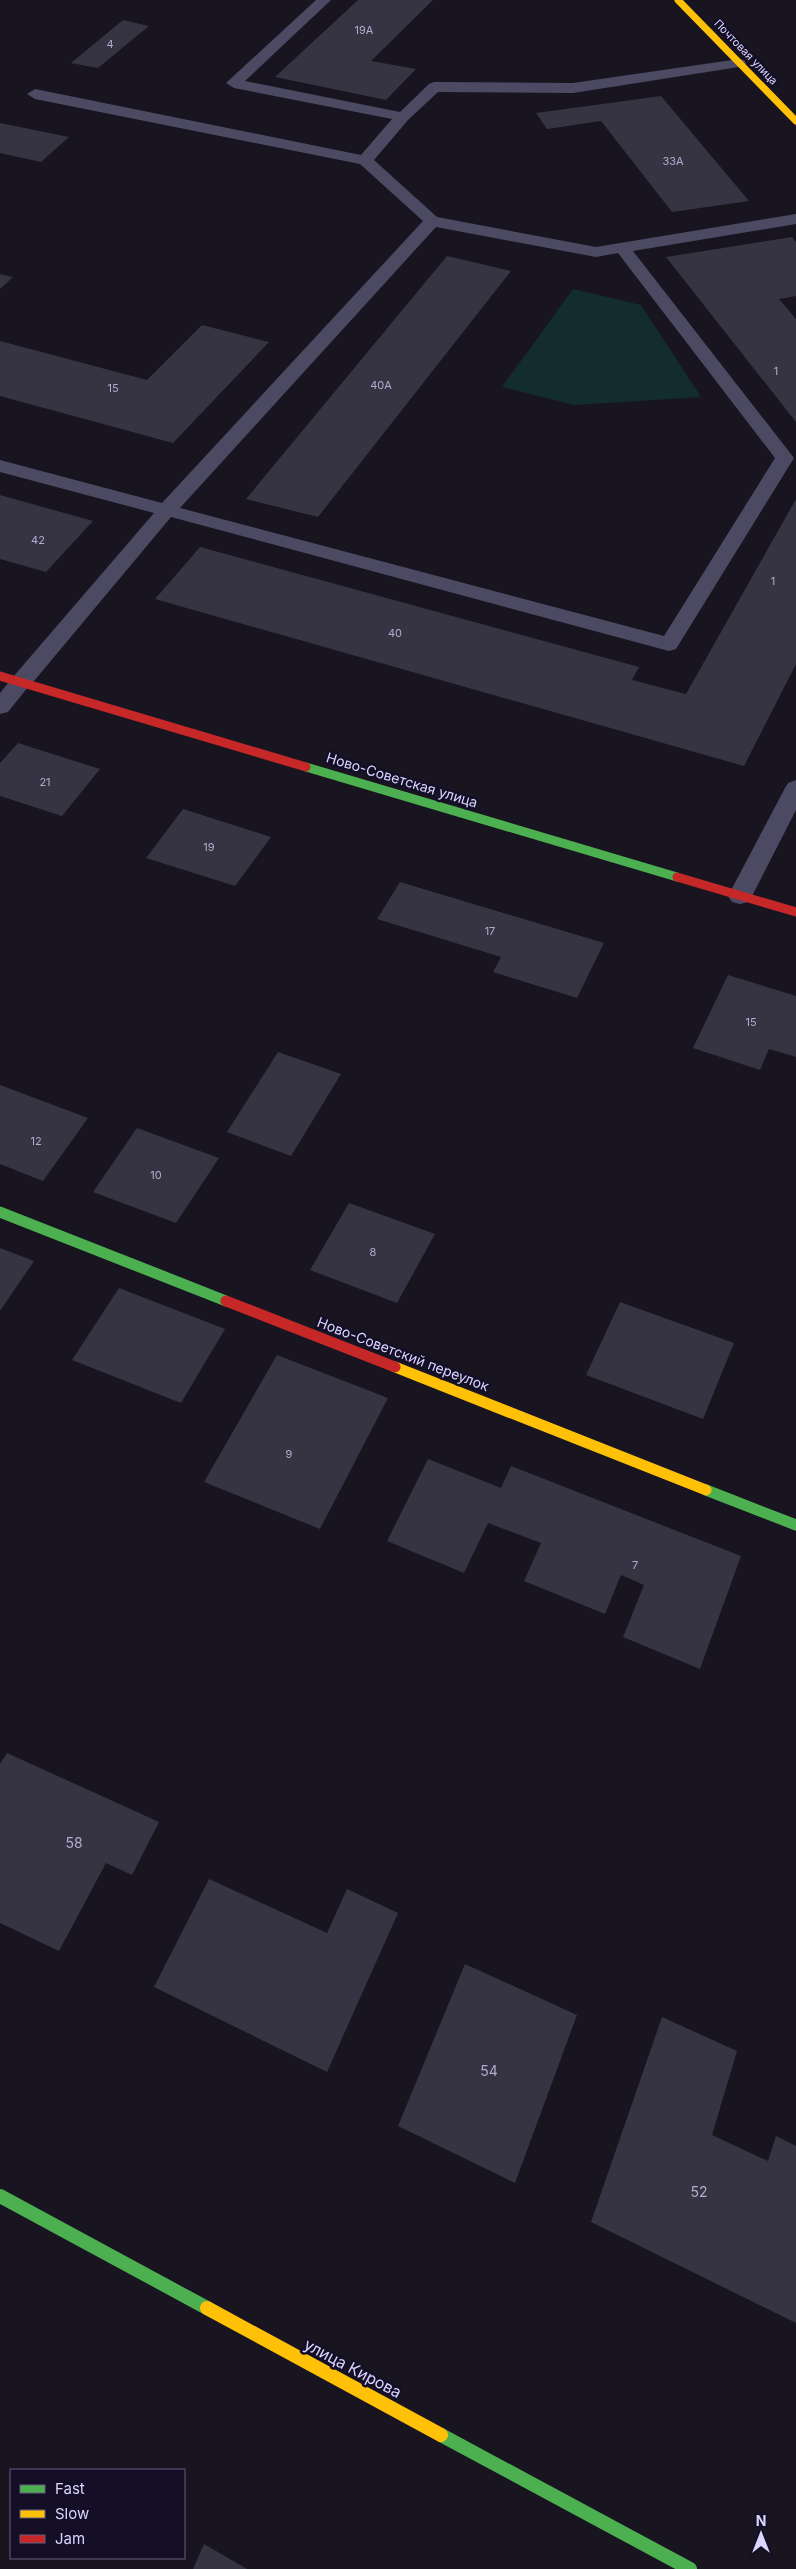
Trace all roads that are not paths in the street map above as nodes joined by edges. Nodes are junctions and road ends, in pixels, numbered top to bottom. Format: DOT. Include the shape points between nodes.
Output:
graph roads {
  1 [pos="324,0"];
  2 [pos="678,0"];
  3 [pos="739,63"];
  4 [pos="35,94"];
  5 [pos="403,117"];
  6 [pos="796,121"];
  7 [pos="365,160"];
  8 [pos="796,219"];
  9 [pos="432,221"];
  10 [pos="622,248"];
  11 [pos="0,466"];
  12 [pos="165,512"];
  13 [pos="0,676"];
  14 [pos="21,682"];
  15 [pos="0,707"];
  16 [pos="796,788"];
  17 [pos="740,896"];
  18 [pos="796,912"];
  19 [pos="0,1212"];
  20 [pos="796,1525"];
  21 [pos="0,2196"];
  22 [pos="690,2569"];
  1 -- 5 [label="street" via="234,83"];
  2 -- 3 [label="main road, Почтовая улица"];
  3 -- 5 [label="street" via="572,88 434,87"];
  3 -- 6 [label="main road, Почтовая улица"];
  4 -- 7 [label="street"];
  5 -- 7 [label="street"];
  7 -- 9 [label="street"];
  8 -- 10 [label="street"];
  9 -- 10 [label="street" via="596,252"];
  9 -- 12 [label="street"];
  10 -- 12 [label="street" via="785,458 669,644"];
  11 -- 12 [label="street"];
  12 -- 14 [label="street"];
  13 -- 14 [label="main road, Ново-Советская улица"];
  14 -- 15 [label="street"];
  14 -- 17 [label="main road, Ново-Советская улица"];
  16 -- 17 [label="street"];
  17 -- 18 [label="main road, Ново-Советская улица"];
  19 -- 20 [label="main road, Ново-Советский переулок"];
  21 -- 22 [label="main road, улица Кирова"];
}
